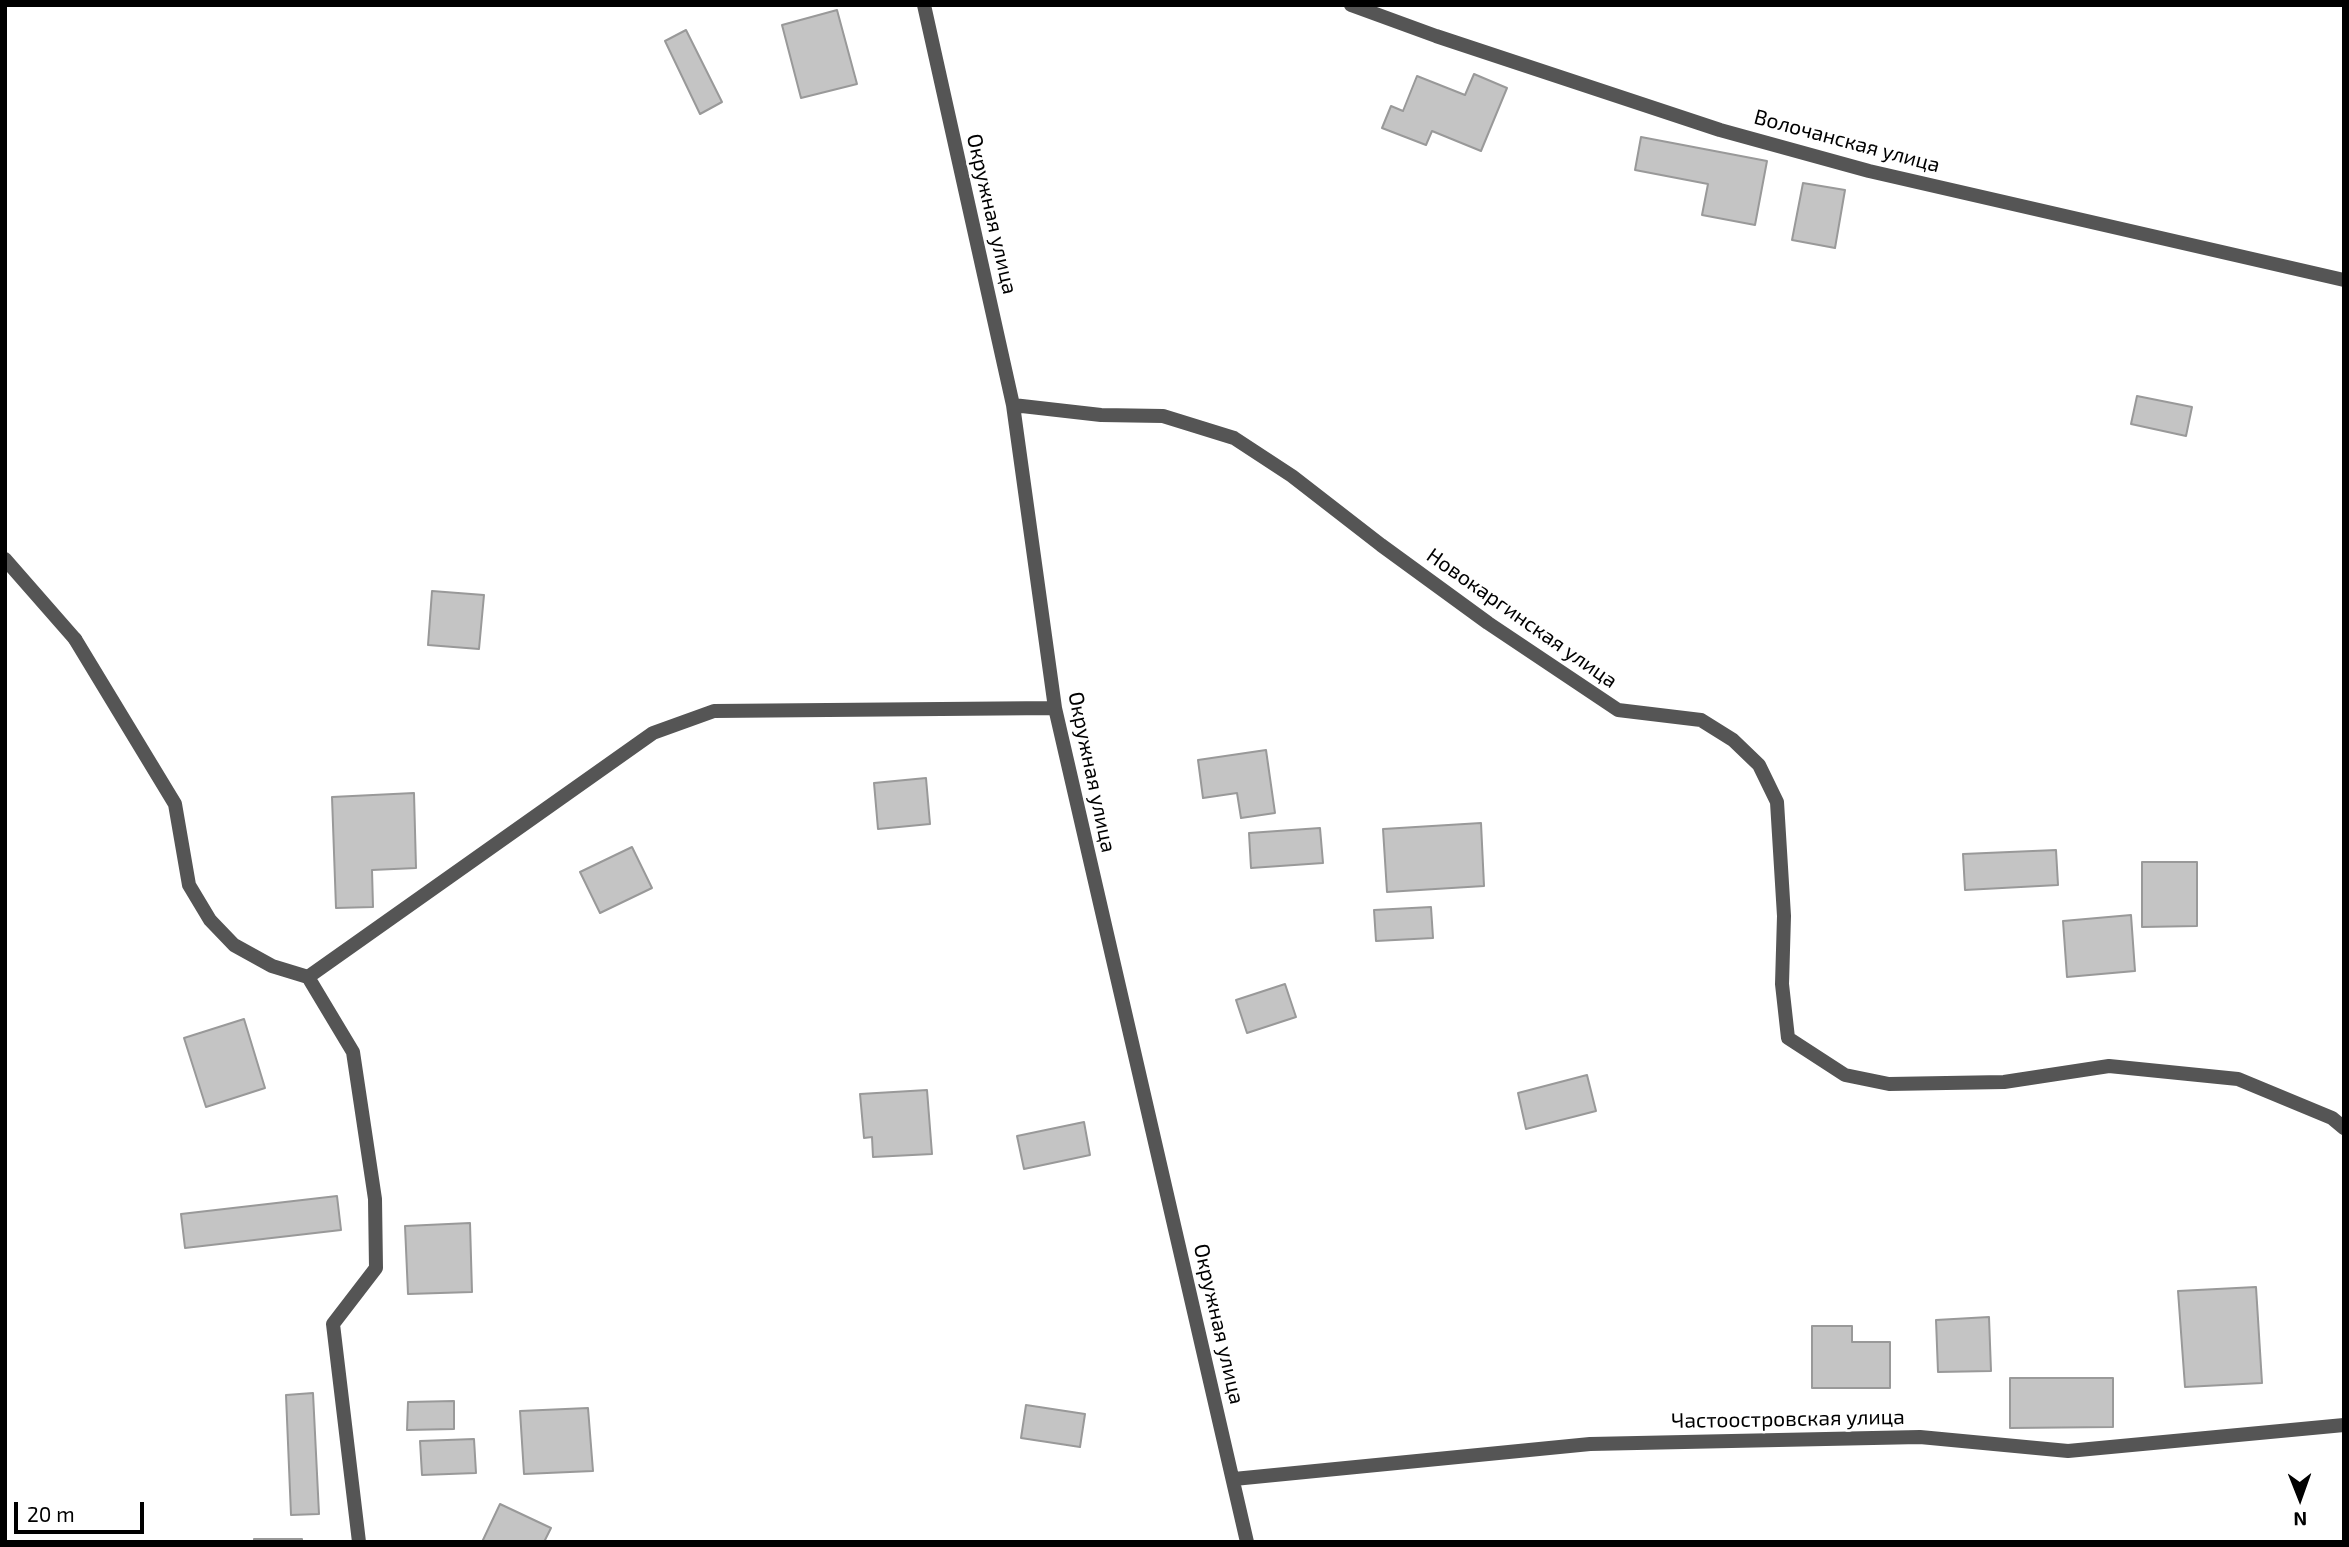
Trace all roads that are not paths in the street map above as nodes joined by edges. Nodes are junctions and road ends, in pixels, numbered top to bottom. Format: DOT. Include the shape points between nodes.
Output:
graph roads {
  1 [pos="924,5"];
  2 [pos="1351,5"];
  3 [pos="2344,280"];
  4 [pos="1013,404"];
  5 [pos="5,559"];
  6 [pos="1055,708"];
  7 [pos="308,977"];
  8 [pos="2344,1128"];
  9 [pos="2344,1425"];
  10 [pos="1234,1479"];
  11 [pos="359,1542"];
  12 [pos="1247,1542"];
  1 -- 4 [label="street, Окружная улица"];
  2 -- 3 [label="street, Волочанская улица" via="1720,130 1857,168"];
  4 -- 6 [label="street, Окружная улица"];
  4 -- 8 [label="street, Новокаргинская улица" via="1101,415 1163,415 1234,438 1488,623 1618,710 1701,720 1733,740 1759,765 1777,802 1788,1038 1845,1075 1889,1084 2004,1082 2109,1066 2238,1079 2332,1118"];
  5 -- 7 [label="street" via="75,639 175,804 189,885 210,920 234,945 272,966"];
  6 -- 7 [label="street" via="714,711 653,733"];
  6 -- 10 [label="street, Окружная улица"];
  7 -- 11 [label="street" via="353,1052 375,1199 376,1268 333,1324"];
  9 -- 10 [label="street, Частоостровская улица" via="2068,1451 1920,1437 1590,1444"];
  10 -- 12 [label="street, Окружная улица"];
}
